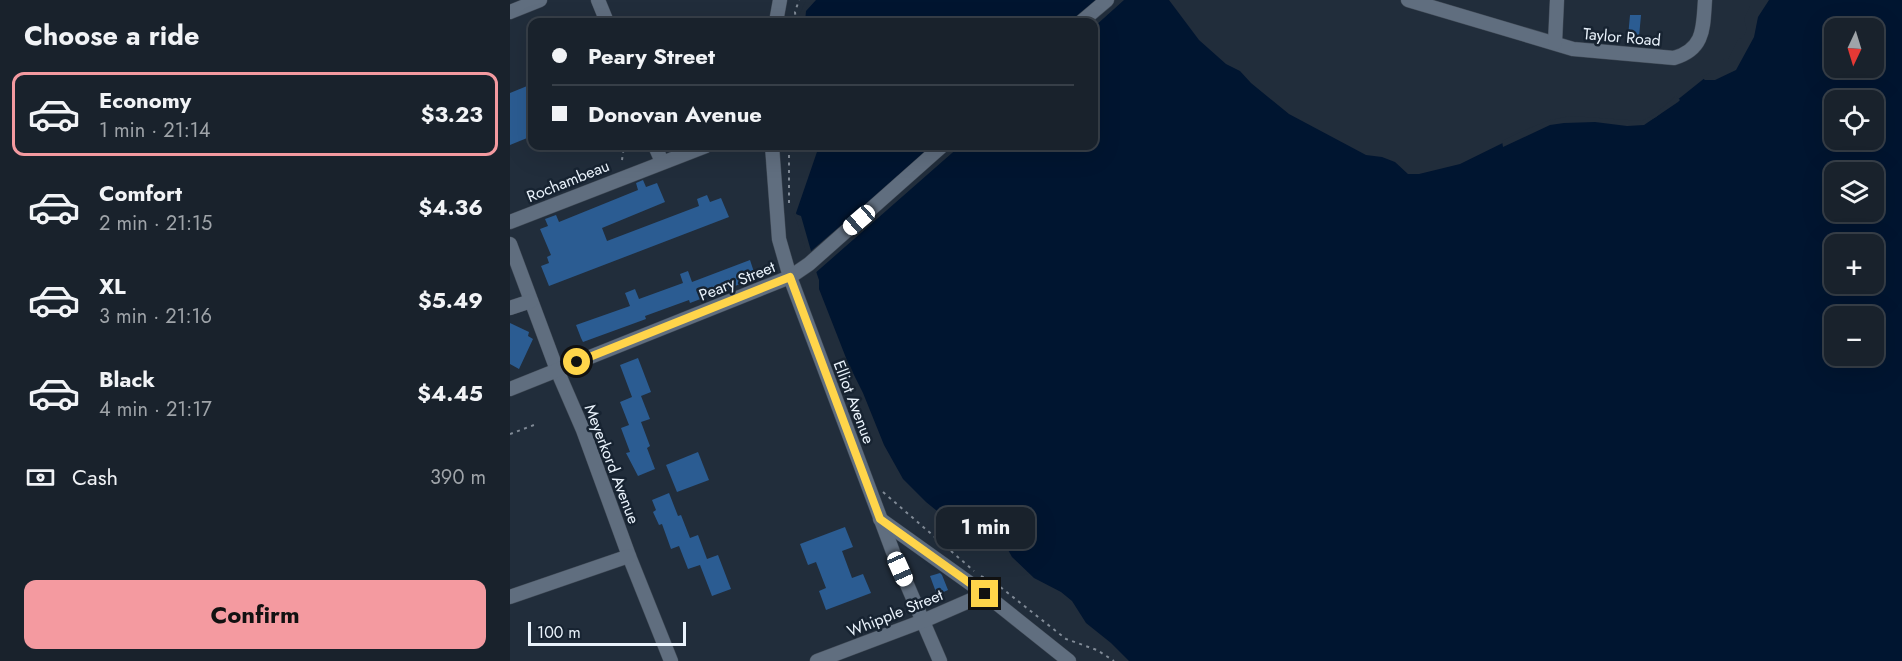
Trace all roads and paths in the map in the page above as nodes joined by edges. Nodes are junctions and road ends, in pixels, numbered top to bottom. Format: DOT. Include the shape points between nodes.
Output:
graph roads {
  1 [pos="540,0"];
  2 [pos="598,0"];
  3 [pos="780,0"];
  4 [pos="799,0"];
  5 [pos="1107,0"];
  6 [pos="1408,0"];
  7 [pos="1557,0"];
  8 [pos="1705,0"];
  9 [pos="510,12"];
  10 [pos="605,18"];
  11 [pos="777,18"];
  12 [pos="796,18"];
  13 [pos="1086,18"];
  14 [pos="1555,43"];
  15 [pos="623,150"];
  16 [pos="658,150"];
  17 [pos="772,150"];
  18 [pos="789,150"];
  19 [pos="937,150"];
  20 [pos="680,151"];
  21 [pos="622,160"];
  22 [pos="662,162"];
  23 [pos="789,207"];
  24 [pos="510,222"];
  25 [pos="510,244"];
  26 [pos="790,277"];
  27 [pos="531,301"];
  28 [pos="510,308"];
  29 [pos="557,370"];
  30 [pos="510,389"];
  31 [pos="534,425"];
  32 [pos="510,434"];
  33 [pos="881,488"];
  34 [pos="880,519"];
  35 [pos="629,556"];
  36 [pos="985,594"];
  37 [pos="510,597"];
  38 [pos="923,621"];
  39 [pos="671,661"];
  40 [pos="816,661"];
  41 [pos="940,661"];
  42 [pos="1069,661"];
  43 [pos="1114,661"];
  1 -- 9 [label="street"];
  2 -- 10 [label="street"];
  3 -- 11 [label="street"];
  4 -- 12 [label="path"];
  5 -- 13 [label="street"];
  6 -- 14 [label="street, Taylor Road"];
  7 -- 14 [label="street"];
  8 -- 14 [label="street, Taylor Road" via="1703,31 1698,43 1674,58 1584,51"];
  15 -- 21 [label="path"];
  16 -- 22 [label="street"];
  17 -- 26 [label="street, Elliot Avenue" via="779,239"];
  18 -- 23 [label="path"];
  19 -- 26 [label="street, Peary Street"];
  20 -- 22 [label="street, Rochambeau"];
  22 -- 24 [label="street, Rochambeau"];
  25 -- 27 [label="street, Meyerkord Avenue"];
  26 -- 29 [label="street, Peary Street"];
  26 -- 34 [label="street, Elliot Avenue"];
  27 -- 28 [label="street"];
  27 -- 29 [label="street, Meyerkord Avenue"];
  29 -- 30 [label="street, Peary Street"];
  29 -- 35 [label="street, Meyerkord Avenue"];
  31 -- 32 [label="path"];
  33 -- 43 [label="path" via="979,575 1066,639"];
  34 -- 36 [label="street"];
  34 -- 38 [label="street, Elliot Avenue"];
  35 -- 37 [label="street"];
  35 -- 39 [label="street, Meyerkord Avenue"];
  36 -- 38 [label="street, Whipple Street"];
  36 -- 42 [label="street"];
  38 -- 40 [label="street, Whipple Street"];
  38 -- 41 [label="street, Elliot Avenue"];
}
